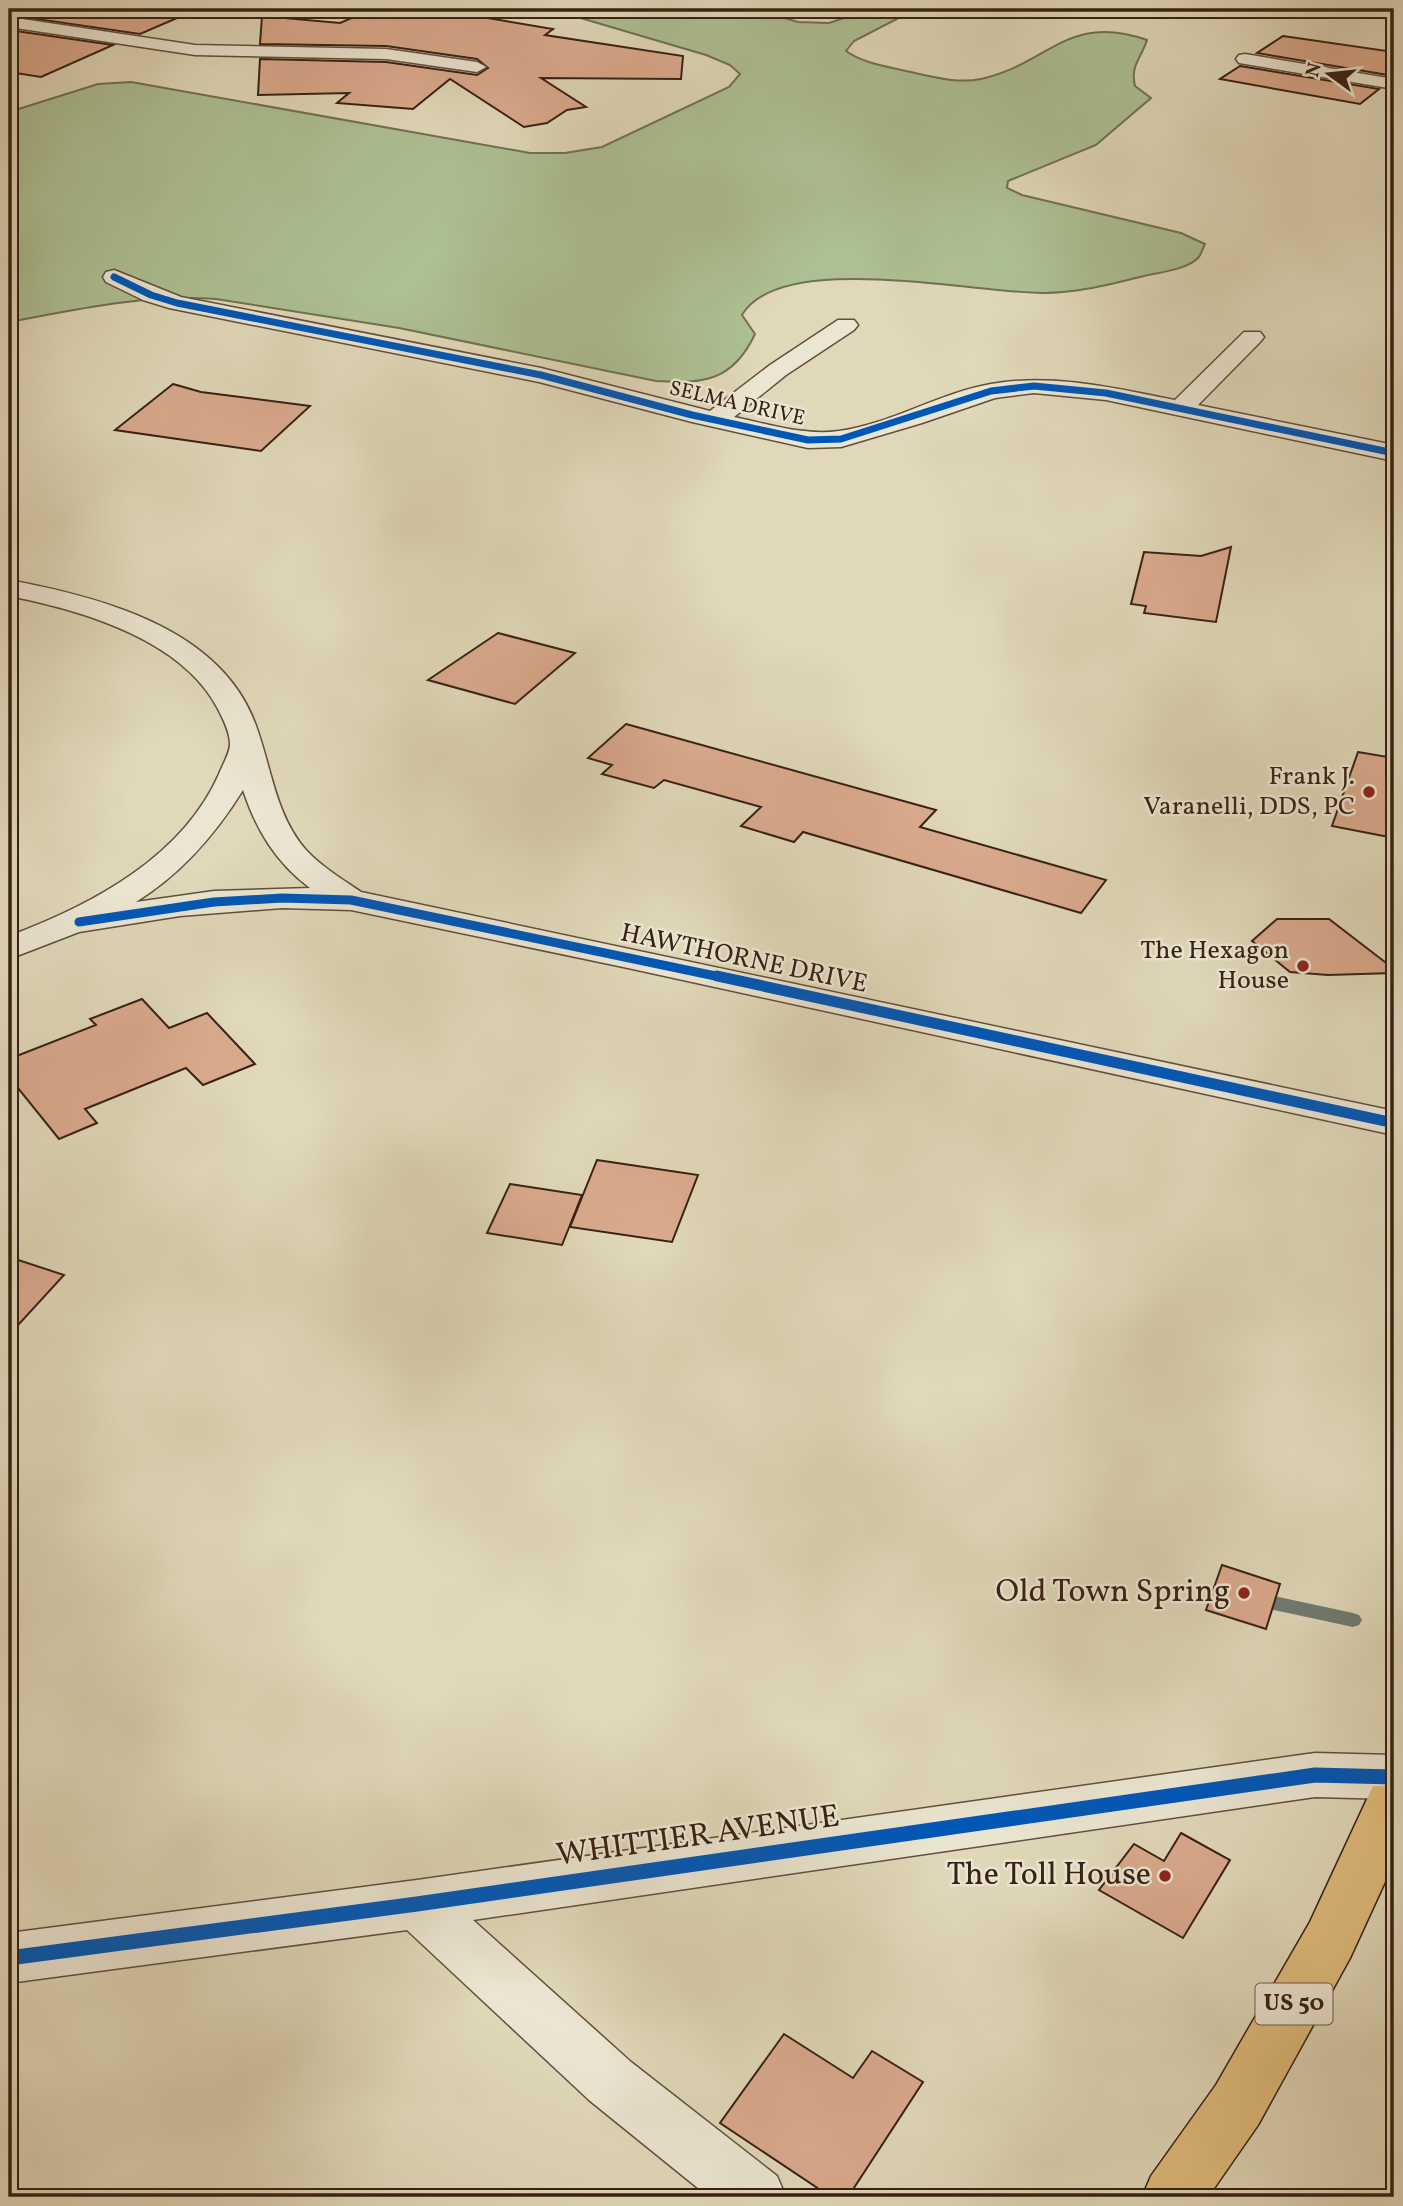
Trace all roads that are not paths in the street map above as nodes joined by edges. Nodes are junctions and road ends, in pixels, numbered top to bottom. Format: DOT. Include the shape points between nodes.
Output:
graph roads {
  1 [pos="9,22"];
  2 [pos="1245,60"];
  3 [pos="477,67"];
  4 [pos="1394,84"];
  5 [pos="114,277"];
  6 [pos="846,325"];
  7 [pos="1252,337"];
  8 [pos="1181,408"];
  9 [pos="714,420"];
  10 [pos="1394,453"];
  11 [pos="9,589"];
  12 [pos="245,747"];
  13 [pos="351,900"];
  14 [pos="79,922"];
  15 [pos="9,948"];
  16 [pos="1394,1123"];
  17 [pos="1394,1777"];
  18 [pos="1394,1798"];
  19 [pos="417,1904"];
  20 [pos="9,1958"];
  21 [pos="756,2197"];
  22 [pos="1172,2197"];
  1 -- 3 [label="street" via="195,50 386,54"];
  2 -- 4 [label="street"];
  5 -- 9 [label="street, SELMA DRIVE" via="177,303 541,375"];
  6 -- 9 [label="street"];
  7 -- 8 [label="street"];
  8 -- 9 [label="street, SELMA DRIVE" via="1106,393 1034,386 991,391 829,440 786,437"];
  8 -- 10 [label="street, SELMA DRIVE"];
  11 -- 12 [label="street, HAWTHORNE DRIVE" via="92,607 179,650 222,691 239,718"];
  12 -- 13 [label="street, HAWTHORNE DRIVE" via="264,806 293,856"];
  12 -- 14 [label="street, HAWTHORNE DRIVE" via="227,790 206,822 144,882"];
  13 -- 14 [label="street, HAWTHORNE DRIVE" via="253,897"];
  13 -- 16 [label="street, HAWTHORNE DRIVE"];
  14 -- 15 [label="street, HAWTHORNE DRIVE"];
  17 -- 19 [label="street, WHITTIER AVENUE" via="1315,1775"];
  18 -- 22 [label="main road, US 50" via="1330,1940 1237,2105"];
  19 -- 20 [label="street, WHITTIER AVENUE"];
  19 -- 21 [label="street" via="610,2081"];
}
